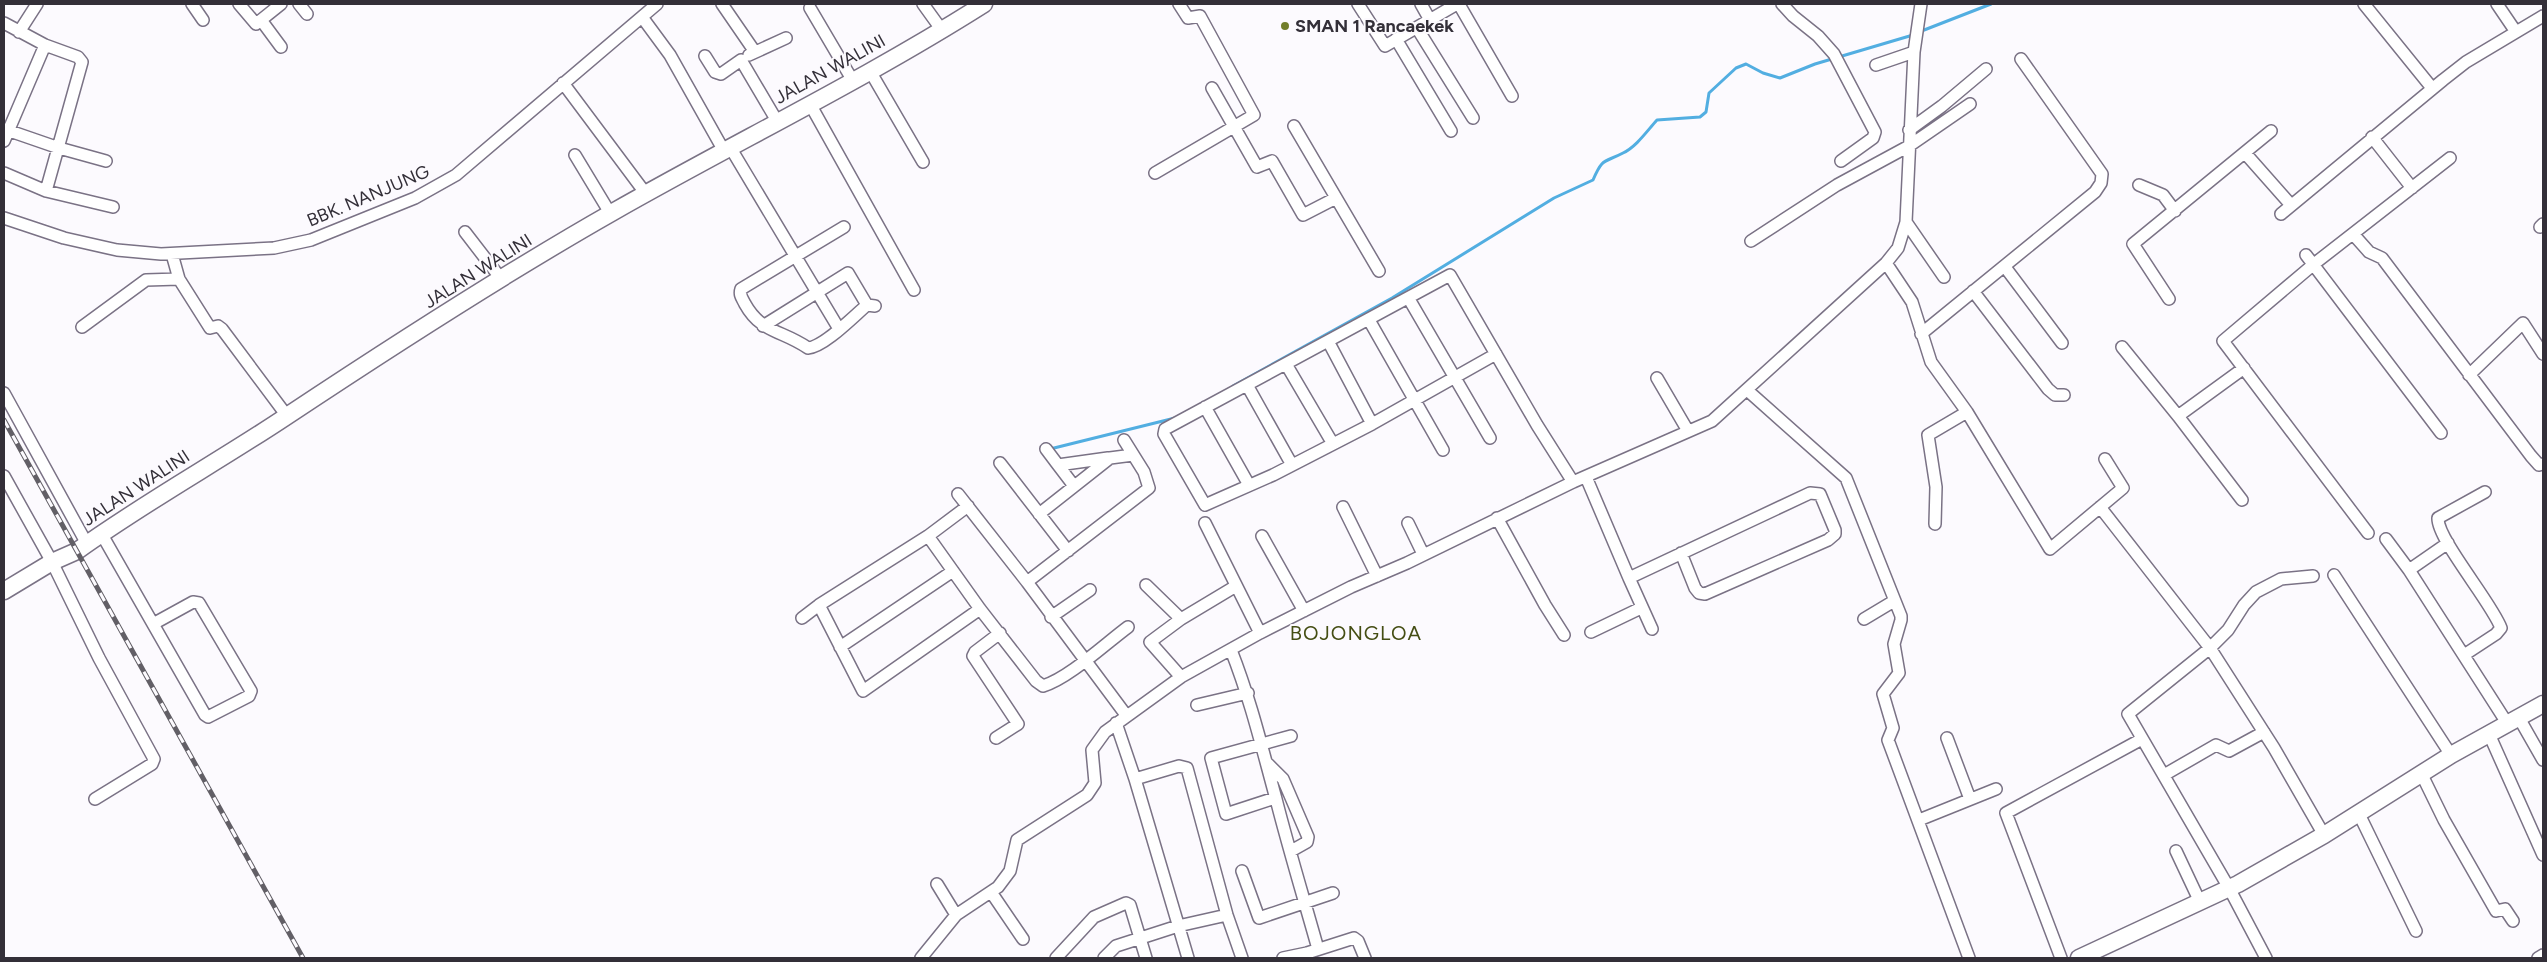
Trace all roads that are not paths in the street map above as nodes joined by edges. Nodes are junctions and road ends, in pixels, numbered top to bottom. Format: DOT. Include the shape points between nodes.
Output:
graph roads {
  1 [pos="37,4"];
  2 [pos="192,4"];
  3 [pos="239,4"];
  4 [pos="280,4"];
  5 [pos="300,4"];
  6 [pos="657,4"];
  7 [pos="722,4"];
  8 [pos="923,4"];
  9 [pos="984,4"];
  10 [pos="1179,4"];
  11 [pos="1358,4"];
  12 [pos="1421,4"];
  13 [pos="1782,4"];
  14 [pos="1921,4"];
  15 [pos="2364,4"];
  16 [pos="2497,4"];
  17 [pos="810,8"];
  18 [pos="307,14"];
  19 [pos="2543,16"];
  20 [pos="642,17"];
  21 [pos="203,20"];
  22 [pos="261,20"];
  23 [pos="1430,20"];
  24 [pos="5,26"];
  25 [pos="1417,28"];
  26 [pos="941,29"];
  27 [pos="19,32"];
  28 [pos="2516,32"];
  29 [pos="786,38"];
  30 [pos="1396,39"];
  31 [pos="46,46"];
  32 [pos="281,47"];
  33 [pos="756,52"];
  34 [pos="1914,52"];
  35 [pos="705,56"];
  36 [pos="2021,59"];
  37 [pos="741,60"];
  38 [pos="1876,65"];
  39 [pos="1986,69"];
  40 [pos="870,71"];
  41 [pos="853,81"];
  42 [pos="563,83"];
  43 [pos="1212,88"];
  44 [pos="2432,88"];
  45 [pos="1512,96"];
  46 [pos="810,104"];
  47 [pos="1970,104"];
  48 [pos="1473,118"];
  49 [pos="777,121"];
  50 [pos="1294,126"];
  51 [pos="1233,128"];
  52 [pos="1909,130"];
  53 [pos="1450,131"];
  54 [pos="2271,131"];
  55 [pos="5,133"];
  56 [pos="2372,137"];
  57 [pos="1909,146"];
  58 [pos="59,148"];
  59 [pos="727,149"];
  60 [pos="2245,153"];
  61 [pos="575,155"];
  62 [pos="2450,158"];
  63 [pos="106,161"];
  64 [pos="1841,161"];
  65 [pos="923,162"];
  66 [pos="4,173"];
  67 [pos="1155,173"];
  68 [pos="2139,185"];
  69 [pos="2412,188"];
  70 [pos="46,191"];
  71 [pos="646,194"];
  72 [pos="1336,198"];
  73 [pos="2291,205"];
  74 [pos="113,207"];
  75 [pos="2175,211"];
  76 [pos="610,214"];
  77 [pos="2281,214"];
  78 [pos="4,218"];
  79 [pos="1906,222"];
  80 [pos="844,227"];
  81 [pos="464,232"];
  82 [pos="2353,234"];
  83 [pos="1751,241"];
  84 [pos="172,254"];
  85 [pos="2306,255"];
  86 [pos="796,257"];
  87 [pos="1886,264"];
  88 [pos="2314,264"];
  89 [pos="2005,267"];
  90 [pos="1379,271"];
  91 [pos="1944,277"];
  92 [pos="179,279"];
  93 [pos="502,280"];
  94 [pos="914,290"];
  95 [pos="1973,291"];
  96 [pos="816,293"];
  97 [pos="1409,299"];
  98 [pos="2169,299"];
  99 [pos="1369,320"];
  100 [pos="763,326"];
  101 [pos="82,327"];
  102 [pos="839,329"];
  103 [pos="1921,334"];
  104 [pos="1328,342"];
  105 [pos="2062,343"];
  106 [pos="2122,347"];
  107 [pos="1496,354"];
  108 [pos="2543,354"];
  109 [pos="1286,364"];
  110 [pos="2244,368"];
  111 [pos="2468,375"];
  112 [pos="1657,378"];
  113 [pos="1455,379"];
  114 [pos="1247,385"];
  115 [pos="1747,390"];
  116 [pos="4,393"];
  117 [pos="2064,395"];
  118 [pos="1415,401"];
  119 [pos="1206,407"];
  120 [pos="1967,412"];
  121 [pos="287,416"];
  122 [pos="2178,416"];
  123 [pos="1372,424"];
  124 [pos="1688,430"];
  125 [pos="2441,433"];
  126 [pos="1490,438"];
  127 [pos="1124,440"];
  128 [pos="1333,444"];
  129 [pos="1046,449"];
  130 [pos="1443,450"];
  131 [pos="1134,455"];
  132 [pos="1110,458"];
  133 [pos="2105,459"];
  134 [pos="1000,464"];
  135 [pos="2543,464"];
  136 [pos="1058,465"];
  137 [pos="1292,465"];
  138 [pos="4,476"];
  139 [pos="1586,477"];
  140 [pos="1573,482"];
  141 [pos="1249,485"];
  142 [pos="1074,486"];
  143 [pos="2485,492"];
  144 [pos="958,494"];
  145 [pos="2242,500"];
  146 [pos="968,506"];
  147 [pos="1343,507"];
  148 [pos="2100,507"];
  149 [pos="1039,514"];
  150 [pos="1497,518"];
  151 [pos="1205,523"];
  152 [pos="1408,523"];
  153 [pos="1935,524"];
  154 [pos="101,533"];
  155 [pos="2368,533"];
  156 [pos="928,536"];
  157 [pos="1262,536"];
  158 [pos="2386,539"];
  159 [pos="2448,543"];
  160 [pos="86,544"];
  161 [pos="1068,551"];
  162 [pos="1682,553"];
  163 [pos="1423,554"];
  164 [pos="52,562"];
  165 [pos="2409,570"];
  166 [pos="953,571"];
  167 [pos="2334,575"];
  168 [pos="1377,576"];
  169 [pos="2313,576"];
  170 [pos="1629,578"];
  171 [pos="1028,582"];
  172 [pos="1146,586"];
  173 [pos="1236,586"];
  174 [pos="1090,590"];
  175 [pos="4,591"];
  176 [pos="1894,601"];
  177 [pos="819,605"];
  178 [pos="1641,608"];
  179 [pos="980,609"];
  180 [pos="1304,611"];
  181 [pos="1051,617"];
  182 [pos="802,618"];
  183 [pos="1181,619"];
  184 [pos="1864,619"];
  185 [pos="153,624"];
  186 [pos="1128,627"];
  187 [pos="1652,629"];
  188 [pos="1591,632"];
  189 [pos="1000,633"];
  190 [pos="1260,633"];
  191 [pos="1564,635"];
  192 [pos="840,647"];
  193 [pos="2210,648"];
  194 [pos="1232,650"];
  195 [pos="2464,656"];
  196 [pos="1085,660"];
  197 [pos="1181,677"];
  198 [pos="1248,693"];
  199 [pos="2543,704"];
  200 [pos="1197,705"];
  201 [pos="1126,715"];
  202 [pos="2513,721"];
  203 [pos="1116,723"];
  204 [pos="2264,732"];
  205 [pos="2489,734"];
  206 [pos="1290,736"];
  207 [pos="996,738"];
  208 [pos="1947,738"];
  209 [pos="2142,740"];
  210 [pos="1263,744"];
  211 [pos="2451,755"];
  212 [pos="2543,760"];
  213 [pos="1268,764"];
  214 [pos="2421,773"];
  215 [pos="2164,775"];
  216 [pos="1135,779"];
  217 [pos="1996,789"];
  218 [pos="1275,798"];
  219 [pos="95,799"];
  220 [pos="1970,799"];
  221 [pos="2358,812"];
  222 [pos="1919,820"];
  223 [pos="2324,835"];
  224 [pos="1291,851"];
  225 [pos="2176,851"];
  226 [pos="2543,855"];
  227 [pos="1242,871"];
  228 [pos="937,884"];
  229 [pos="2229,888"];
  230 [pos="991,892"];
  231 [pos="1334,893"];
  232 [pos="2200,902"];
  233 [pos="1305,903"];
  234 [pos="956,915"];
  235 [pos="1227,915"];
  236 [pos="2513,921"];
  237 [pos="1178,926"];
  238 [pos="2416,931"];
  239 [pos="1023,939"];
  240 [pos="1139,939"];
  241 [pos="1311,954"];
  242 [pos="2543,955"];
  243 [pos="921,958"];
  244 [pos="1056,958"];
  245 [pos="1104,958"];
  246 [pos="1146,958"];
  247 [pos="1188,958"];
  248 [pos="1242,958"];
  249 [pos="1283,958"];
  250 [pos="1365,958"];
  251 [pos="1970,958"];
  252 [pos="2061,958"];
  253 [pos="2079,958"];
  254 [pos="2266,958"];
  255 [pos="2538,958"];
  1 -- 27 [label="street"];
  2 -- 21 [label="street"];
  3 -- 22 [label="street" via="253,22 256,24"];
  4 -- 22 [label="street"];
  5 -- 18 [label="street"];
  6 -- 20 [label="street, BBK. NANJUNG"];
  7 -- 33 [label="street"];
  8 -- 26 [label="street"];
  9 -- 26 [label="street, JALAN WALINI"];
  10 -- 51 [label="street" via="1188,18 1200,16 1254,115"];
  11 -- 30 [label="street" via="1385,46"];
  12 -- 23 [label="street"];
  13 -- 64 [label="street" via="1836,57 1875,135"];
  14 -- 34 [label="street"];
  15 -- 44 [label="street"];
  16 -- 28 [label="street"];
  17 -- 41 [label="street"];
  19 -- 28 [label="street"];
  20 -- 42 [label="street, BBK. NANJUNG"];
  20 -- 59 [label="street" via="675,63"];
  22 -- 32 [label="street"];
  23 -- 25 [label="street"];
  23 -- 45 [label="street" via="1457,4 1460,6"];
  24 -- 27 [label="street"];
  25 -- 30 [label="street"];
  25 -- 48 [label="street"];
  26 -- 40 [label="street, JALAN WALINI"];
  27 -- 31 [label="street"];
  28 -- 44 [label="street" via="2466,62"];
  29 -- 33 [label="street"];
  30 -- 53 [label="street"];
  31 -- 55 [label="street"];
  31 -- 58 [label="street" via="78,57 82,62"];
  33 -- 37 [label="street"];
  34 -- 38 [label="street"];
  34 -- 52 [label="street"];
  35 -- 37 [label="street" via="715,72 720,74"];
  36 -- 89 [label="street" via="2102,174 2095,192"];
  37 -- 49 [label="street"];
  39 -- 52 [label="street"];
  40 -- 41 [label="street, JALAN WALINI"];
  40 -- 65 [label="street"];
  41 -- 46 [label="street, JALAN WALINI"];
  42 -- 71 [label="street"];
  42 -- 84 [label="street, BBK. NANJUNG" via="456,175 415,198 311,240 274,248"];
  43 -- 51 [label="street"];
  44 -- 56 [label="street"];
  46 -- 49 [label="street, JALAN WALINI"];
  46 -- 94 [label="street"];
  47 -- 57 [label="street"];
  49 -- 59 [label="street, JALAN WALINI"];
  50 -- 72 [label="street"];
  51 -- 67 [label="street"];
  51 -- 72 [label="street" via="1257,167 1272,161 1303,215"];
  52 -- 57 [label="street"];
  54 -- 60 [label="street"];
  55 -- 58 [label="street"];
  56 -- 69 [label="street"];
  56 -- 73 [label="street"];
  57 -- 79 [label="street"];
  57 -- 83 [label="street" via="1837,185"];
  58 -- 63 [label="street"];
  58 -- 70 [label="street"];
  59 -- 71 [label="street, JALAN WALINI"];
  59 -- 86 [label="street"];
  60 -- 73 [label="street"];
  60 -- 75 [label="street"];
  61 -- 76 [label="street"];
  62 -- 69 [label="street"];
  66 -- 70 [label="street"];
  68 -- 75 [label="street" via="2162,195"];
  69 -- 82 [label="street"];
  70 -- 74 [label="street"];
  71 -- 76 [label="street, JALAN WALINI"];
  72 -- 90 [label="street"];
  73 -- 77 [label="street"];
  75 -- 98 [label="street" via="2132,245"];
  76 -- 93 [label="street, JALAN WALINI"];
  78 -- 84 [label="street, BBK. NANJUNG" via="38,231 118,250"];
  79 -- 87 [label="street" via="1898,248"];
  79 -- 91 [label="street"];
  80 -- 86 [label="street"];
  81 -- 93 [label="street"];
  82 -- 88 [label="street"];
  82 -- 111 [label="street" via="2369,252 2382,258"];
  84 -- 92 [label="street"];
  85 -- 88 [label="street"];
  86 -- 96 [label="street"];
  86 -- 100 [label="street" via="740,292 754,319"];
  87 -- 103 [label="street" via="1912,302"];
  87 -- 115 [label="street"];
  88 -- 110 [label="street" via="2223,340"];
  88 -- 125 [label="street"];
  89 -- 95 [label="street"];
  89 -- 105 [label="street"];
  92 -- 101 [label="street" via="146,280"];
  92 -- 121 [label="street" via="210,328 218,326 222,329"];
  93 -- 121 [label="street, JALAN WALINI"];
  95 -- 103 [label="street"];
  95 -- 117 [label="street" via="2048,389 2055,395"];
  96 -- 100 [label="street"];
  96 -- 102 [label="street"];
  96 -- 102 [label="street" via="848,273 871,306"];
  97 -- 99 [label="street"];
  97 -- 107 [label="street" via="1448,275 1453,277"];
  97 -- 113 [label="street"];
  99 -- 104 [label="street"];
  99 -- 118 [label="street"];
  100 -- 102 [label="street" via="793,337 808,348"];
  103 -- 120 [label="street" via="1931,362"];
  104 -- 109 [label="street"];
  104 -- 123 [label="street"];
  106 -- 122 [label="street"];
  107 -- 113 [label="street"];
  107 -- 140 [label="street"];
  108 -- 111 [label="street" via="2523,323"];
  109 -- 114 [label="street"];
  109 -- 128 [label="street"];
  110 -- 122 [label="street"];
  110 -- 155 [label="street"];
  111 -- 135 [label="street" via="2531,456 2539,465"];
  112 -- 124 [label="street"];
  113 -- 118 [label="street"];
  113 -- 126 [label="street"];
  114 -- 119 [label="street"];
  114 -- 137 [label="street"];
  115 -- 124 [label="street" via="1712,421"];
  115 -- 176 [label="street" via="1846,478"];
  116 -- 160 [label="street"];
  118 -- 123 [label="street"];
  118 -- 130 [label="street"];
  119 -- 141 [label="street"];
  119 -- 141 [label="street" via="1163,431 1188,477 1205,505"];
  120 -- 148 [label="street" via="2050,549"];
  120 -- 153 [label="street" via="1928,435 1936,487"];
  121 -- 154 [label="street, JALAN WALINI"];
  122 -- 145 [label="street"];
  123 -- 128 [label="street"];
  124 -- 139 [label="street"];
  127 -- 131 [label="street"];
  128 -- 137 [label="street"];
  129 -- 136 [label="street"];
  131 -- 132 [label="street"];
  131 -- 161 [label="street" via="1149,488"];
  132 -- 136 [label="street"];
  132 -- 142 [label="street"];
  133 -- 148 [label="street" via="2123,488"];
  134 -- 149 [label="street"];
  136 -- 142 [label="street"];
  137 -- 141 [label="street"];
  138 -- 164 [label="street"];
  139 -- 140 [label="street"];
  139 -- 170 [label="street"];
  140 -- 150 [label="street"];
  142 -- 149 [label="street"];
  143 -- 159 [label="street" via="2440,515 2438,523"];
  144 -- 146 [label="street"];
  146 -- 156 [label="street"];
  146 -- 171 [label="street"];
  147 -- 168 [label="street"];
  148 -- 193 [label="street"];
  149 -- 161 [label="street"];
  150 -- 163 [label="street"];
  150 -- 191 [label="street"];
  151 -- 173 [label="street"];
  152 -- 163 [label="street"];
  154 -- 160 [label="street, JALAN WALINI"];
  154 -- 185 [label="street"];
  156 -- 166 [label="street"];
  156 -- 177 [label="street"];
  157 -- 180 [label="street"];
  158 -- 165 [label="street"];
  159 -- 165 [label="street"];
  159 -- 195 [label="street" via="2501,628"];
  160 -- 164 [label="street, JALAN WALINI"];
  161 -- 171 [label="street"];
  162 -- 162 [label="street" via="1816,492 1823,499 1835,530 1828,540 1705,594 1695,588"];
  162 -- 170 [label="street"];
  163 -- 168 [label="street"];
  164 -- 175 [label="street, JALAN WALINI"];
  164 -- 219 [label="street" via="154,759 152,764"];
  165 -- 195 [label="street"];
  166 -- 179 [label="street"];
  166 -- 192 [label="street"];
  167 -- 211 [label="street"];
  168 -- 180 [label="street"];
  169 -- 193 [label="street" via="2280,579 2260,589 2249,598 2228,630"];
  170 -- 178 [label="street"];
  171 -- 181 [label="street"];
  172 -- 183 [label="street"];
  173 -- 183 [label="street"];
  173 -- 190 [label="street"];
  174 -- 181 [label="street"];
  176 -- 184 [label="street"];
  176 -- 222 [label="street" via="1902,618 1894,644 1899,673 1883,694 1893,728 1888,740"];
  177 -- 182 [label="street"];
  177 -- 192 [label="street"];
  178 -- 187 [label="street"];
  178 -- 188 [label="street"];
  179 -- 189 [label="street"];
  179 -- 192 [label="street" via="866,690 862,690"];
  180 -- 190 [label="street"];
  181 -- 196 [label="street"];
  183 -- 197 [label="street" via="1150,642"];
  185 -- 185 [label="street" via="204,715 208,717 249,696 251,691 198,603 193,602"];
  186 -- 196 [label="street"];
  189 -- 196 [label="street" via="1043,686"];
  189 -- 207 [label="street" via="973,656 1018,724"];
  190 -- 194 [label="street"];
  193 -- 204 [label="street"];
  193 -- 209 [label="street" via="2129,713"];
  194 -- 197 [label="street"];
  194 -- 198 [label="street"];
  195 -- 202 [label="street"];
  196 -- 201 [label="street"];
  197 -- 201 [label="street"];
  198 -- 200 [label="street"];
  198 -- 210 [label="street"];
  199 -- 202 [label="street"];
  201 -- 203 [label="street"];
  202 -- 205 [label="street"];
  202 -- 212 [label="street"];
  203 -- 216 [label="street"];
  203 -- 230 [label="street" via="1092,750 1093,788 1017,840 1010,871"];
  204 -- 215 [label="street" via="2229,750 2216,745"];
  204 -- 223 [label="street"];
  205 -- 211 [label="street"];
  205 -- 226 [label="street"];
  206 -- 210 [label="street"];
  208 -- 220 [label="street"];
  209 -- 215 [label="street"];
  209 -- 252 [label="street" via="2006,813"];
  210 -- 213 [label="street"];
  210 -- 218 [label="street" via="1210,760 1226,814"];
  211 -- 214 [label="street"];
  213 -- 218 [label="street"];
  213 -- 224 [label="street" via="1283,779 1308,837 1307,842"];
  214 -- 221 [label="street"];
  214 -- 236 [label="street" via="2496,911 2505,909"];
  215 -- 229 [label="street"];
  216 -- 235 [label="street" via="1179,766 1187,768"];
  216 -- 237 [label="street"];
  217 -- 220 [label="street"];
  218 -- 224 [label="street"];
  220 -- 222 [label="street"];
  221 -- 223 [label="street"];
  221 -- 238 [label="street"];
  222 -- 251 [label="street"];
  223 -- 229 [label="street"];
  224 -- 233 [label="street"];
  225 -- 232 [label="street"];
  227 -- 233 [label="street" via="1257,918"];
  228 -- 234 [label="street"];
  229 -- 232 [label="street"];
  229 -- 254 [label="street"];
  230 -- 234 [label="street"];
  230 -- 239 [label="street"];
  231 -- 233 [label="street"];
  232 -- 253 [label="street"];
  233 -- 241 [label="street"];
  234 -- 243 [label="street"];
  235 -- 237 [label="street"];
  235 -- 248 [label="street"];
  237 -- 240 [label="street"];
  237 -- 247 [label="street"];
  240 -- 244 [label="street" via="1130,905 1122,903 1094,917"];
  240 -- 245 [label="street" via="1116,946"];
  240 -- 246 [label="street"];
  241 -- 249 [label="street"];
  241 -- 250 [label="street" via="1354,938"];
  242 -- 255 [label="street"];
}
